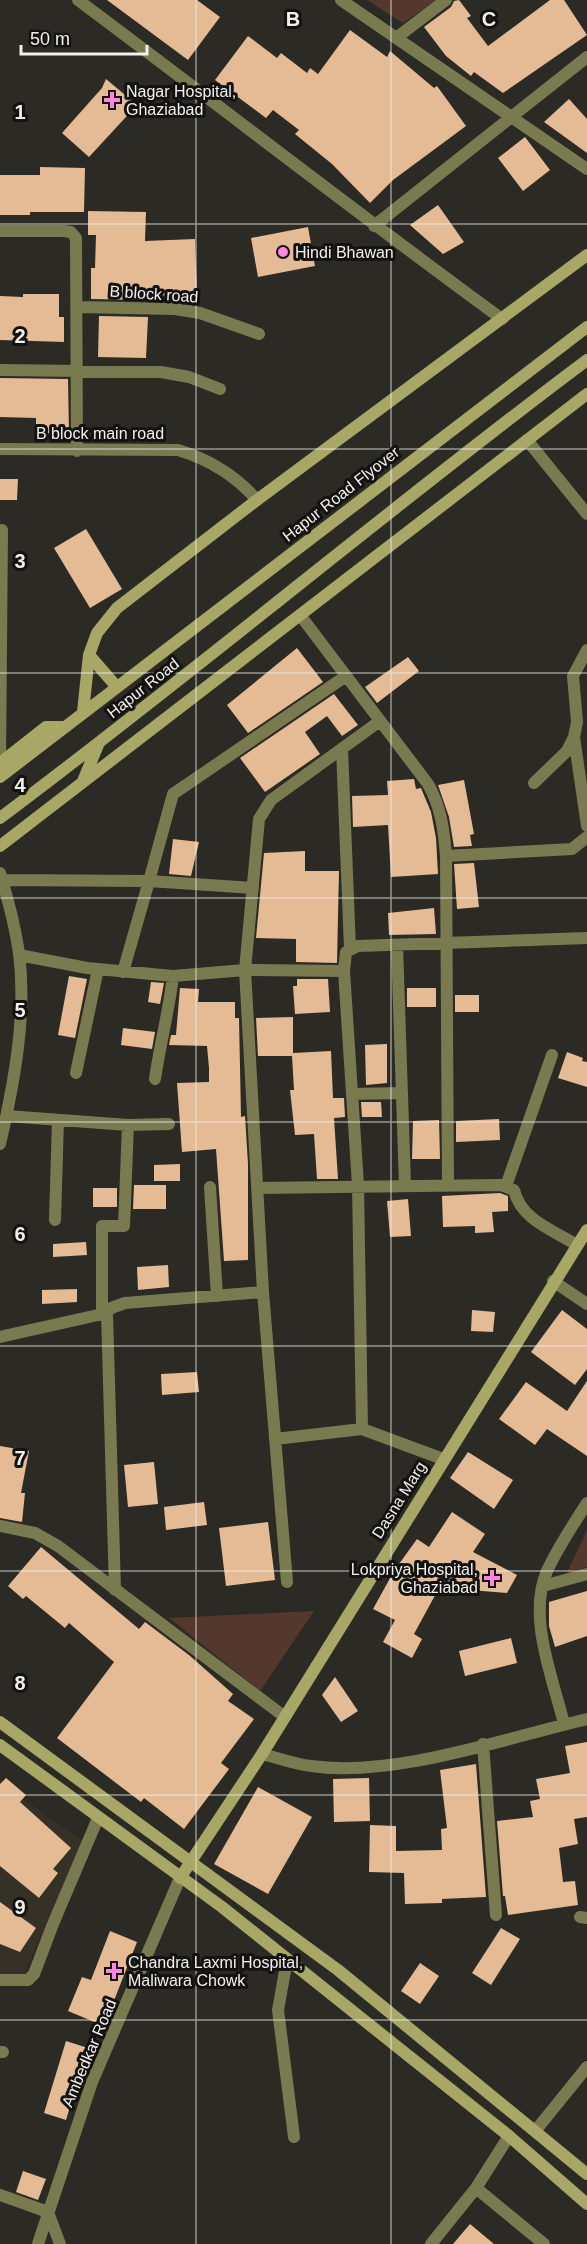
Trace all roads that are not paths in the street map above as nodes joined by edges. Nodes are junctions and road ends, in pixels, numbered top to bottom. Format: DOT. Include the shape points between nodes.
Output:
graph roads {
  1 [pos="78,0"];
  2 [pos="341,0"];
  3 [pos="446,0"];
  4 [pos="396,38"];
  5 [pos="587,57"];
  6 [pos="512,117"];
  7 [pos="587,169"];
  8 [pos="374,226"];
  9 [pos="0,231"];
  10 [pos="587,255"];
  11 [pos="78,307"];
  12 [pos="502,319"];
  13 [pos="587,327"];
  14 [pos="259,334"];
  15 [pos="587,360"];
  16 [pos="0,370"];
  17 [pos="78,370"];
  18 [pos="220,389"];
  19 [pos="587,394"];
  20 [pos="527,440"];
  21 [pos="0,449"];
  22 [pos="77,451"];
  23 [pos="257,500"];
  24 [pos="587,514"];
  25 [pos="2,530"];
  26 [pos="300,615"];
  27 [pos="587,650"];
  28 [pos="89,655"];
  29 [pos="209,657"];
  30 [pos="222,673"];
  31 [pos="346,676"];
  32 [pos="116,686"];
  33 [pos="83,712"];
  34 [pos="380,721"];
  35 [pos="65,727"];
  36 [pos="574,737"];
  37 [pos="98,745"];
  38 [pos="342,749"];
  39 [pos="0,762"];
  40 [pos="0,777"];
  41 [pos="83,782"];
  42 [pos="534,783"];
  43 [pos="0,818"];
  44 [pos="587,826"];
  45 [pos="587,837"];
  46 [pos="0,846"];
  47 [pos="446,856"];
  48 [pos="1,876"];
  49 [pos="149,881"];
  50 [pos="253,888"];
  51 [pos="587,938"];
  52 [pos="397,945"];
  53 [pos="446,945"];
  54 [pos="350,948"];
  55 [pos="19,955"];
  56 [pos="98,969"];
  57 [pos="245,970"];
  58 [pos="344,971"];
  59 [pos="123,972"];
  60 [pos="173,976"];
  61 [pos="552,1055"];
  62 [pos="76,1073"];
  63 [pos="155,1079"];
  64 [pos="402,1093"];
  65 [pos="352,1094"];
  66 [pos="7,1116"];
  67 [pos="58,1120"];
  68 [pos="169,1124"];
  69 [pos="128,1125"];
  70 [pos="0,1144"];
  71 [pos="358,1185"];
  72 [pos="405,1185"];
  73 [pos="448,1185"];
  74 [pos="506,1186"];
  75 [pos="210,1187"];
  76 [pos="257,1188"];
  77 [pos="55,1220"];
  78 [pos="587,1230"];
  79 [pos="577,1245"];
  80 [pos="553,1281"];
  81 [pos="263,1292"];
  82 [pos="217,1296"];
  83 [pos="587,1304"];
  84 [pos="104,1314"];
  85 [pos="0,1337"];
  86 [pos="362,1429"];
  87 [pos="275,1438"];
  88 [pos="444,1460"];
  89 [pos="587,1503"];
  90 [pos="0,1526"];
  91 [pos="587,1574"];
  92 [pos="287,1582"];
  93 [pos="543,1586"];
  94 [pos="115,1590"];
  95 [pos="285,1717"];
  96 [pos="587,1719"];
  97 [pos="0,1722"];
  98 [pos="564,1724"];
  99 [pos="483,1744"];
  100 [pos="0,1745"];
  101 [pos="262,1754"];
  102 [pos="98,1818"];
  103 [pos="190,1862"];
  104 [pos="180,1878"];
  105 [pos="496,1915"];
  106 [pos="287,1960"];
  107 [pos="0,1980"];
  108 [pos="587,2067"];
  109 [pos="536,2130"];
  110 [pos="509,2136"];
  111 [pos="294,2137"];
  112 [pos="587,2174"];
  113 [pos="476,2188"];
  114 [pos="0,2195"];
  115 [pos="587,2204"];
  116 [pos="48,2212"];
  117 [pos="38,2244"];
  118 [pos="60,2244"];
  119 [pos="431,2244"];
  120 [pos="544,2244"];
  1 -- 8 [label="street"];
  2 -- 4 [label="street"];
  3 -- 4 [label="street"];
  4 -- 6 [label="street"];
  5 -- 6 [label="street"];
  6 -- 7 [label="street"];
  6 -- 8 [label="street"];
  8 -- 12 [label="street"];
  9 -- 11 [label="street" via="71,232 78,244"];
  10 -- 12 [label="street"];
  11 -- 14 [label="street, B block road" via="176,309 215,317"];
  11 -- 17 [label="street"];
  12 -- 23 [label="street"];
  13 -- 32 [label="street, Hapur Road Flyover"];
  15 -- 29 [label="street" via="459,456"];
  16 -- 17 [label="street"];
  17 -- 18 [label="street" via="173,373"];
  17 -- 22 [label="street"];
  19 -- 20 [label="street"];
  20 -- 24 [label="street"];
  20 -- 26 [label="street"];
  21 -- 22 [label="street, B block main road"];
  22 -- 23 [label="street, B block main road" via="178,450 224,471"];
  23 -- 28 [label="street" via="117,608 97,633"];
  25 -- 39 [label="street"];
  26 -- 30 [label="street"];
  26 -- 31 [label="street"];
  27 -- 36 [label="street" via="573,676 577,722"];
  28 -- 32 [label="street"];
  28 -- 33 [label="street"];
  29 -- 30 [label="street"];
  29 -- 37 [label="street, Hapur Road"];
  30 -- 41 [label="street"];
  31 -- 34 [label="street"];
  31 -- 49 [label="street" via="173,794"];
  32 -- 33 [label="street, Hapur Road Flyover"];
  33 -- 35 [label="street, Hapur Road Flyover"];
  34 -- 38 [label="street"];
  34 -- 47 [label="street" via="437,799"];
  35 -- 39 [label="street" via="46,727"];
  35 -- 40 [label="street"];
  36 -- 42 [label="street" via="567,751"];
  36 -- 44 [label="street"];
  37 -- 41 [label="street"];
  37 -- 43 [label="street"];
  38 -- 50 [label="street" via="263,809"];
  38 -- 54 [label="street"];
  41 -- 46 [label="street"];
  45 -- 47 [label="street" via="572,849"];
  47 -- 53 [label="street"];
  48 -- 49 [label="street"];
  48 -- 55 [label="street"];
  49 -- 50 [label="street"];
  49 -- 59 [label="street"];
  50 -- 57 [label="street"];
  51 -- 53 [label="street"];
  52 -- 53 [label="street"];
  52 -- 54 [label="street"];
  52 -- 64 [label="street"];
  53 -- 73 [label="street"];
  54 -- 58 [label="street" via="343,958"];
  55 -- 56 [label="street"];
  55 -- 66 [label="street" via="21,1003"];
  56 -- 59 [label="street"];
  56 -- 62 [label="street"];
  57 -- 58 [label="street"];
  57 -- 60 [label="street"];
  57 -- 76 [label="street"];
  58 -- 65 [label="street"];
  59 -- 60 [label="street"];
  60 -- 63 [label="street"];
  61 -- 74 [label="street"];
  64 -- 65 [label="street"];
  64 -- 72 [label="street"];
  65 -- 71 [label="street"];
  66 -- 67 [label="street"];
  66 -- 70 [label="street"];
  67 -- 69 [label="street"];
  67 -- 77 [label="street"];
  68 -- 69 [label="street"];
  69 -- 84 [label="street" via="124,1226 102,1226"];
  71 -- 72 [label="street"];
  71 -- 76 [label="street"];
  71 -- 86 [label="street"];
  72 -- 73 [label="street"];
  73 -- 74 [label="street"];
  74 -- 79 [label="street" via="514,1190 526,1215"];
  75 -- 82 [label="street"];
  76 -- 81 [label="street"];
  78 -- 79 [label="street, Dasna Marg"];
  79 -- 80 [label="street, Dasna Marg"];
  80 -- 83 [label="street"];
  80 -- 88 [label="street, Dasna Marg"];
  81 -- 82 [label="street"];
  81 -- 87 [label="street"];
  82 -- 84 [label="street" via="125,1303"];
  84 -- 85 [label="street"];
  84 -- 94 [label="street"];
  86 -- 87 [label="street"];
  86 -- 88 [label="street"];
  87 -- 92 [label="street"];
  88 -- 95 [label="street, Dasna Marg"];
  89 -- 93 [label="street" via="557,1552"];
  90 -- 94 [label="street" via="35,1533"];
  91 -- 93 [label="street"];
  93 -- 98 [label="street" via="542,1635"];
  94 -- 95 [label="street"];
  95 -- 101 [label="street, Dasna Marg"];
  96 -- 98 [label="street"];
  97 -- 103 [label="street"];
  98 -- 99 [label="street"];
  99 -- 101 [label="street" via="383,1765 340,1767 311,1766"];
  99 -- 105 [label="street"];
  100 -- 102 [label="street"];
  101 -- 103 [label="street, Dasna Marg"];
  102 -- 104 [label="street"];
  102 -- 107 [label="street" via="34,1974 28,1980"];
  103 -- 104 [label="street, Dasna Marg"];
  103 -- 109 [label="street" via="338,1970"];
  104 -- 106 [label="street"];
  104 -- 116 [label="street, Ambedkar Road" via="92,2082"];
  106 -- 110 [label="street"];
  106 -- 111 [label="street" via="278,2010"];
  108 -- 109 [label="street"];
  109 -- 112 [label="street"];
  110 -- 113 [label="street"];
  110 -- 115 [label="street"];
  113 -- 119 [label="street"];
  113 -- 120 [label="street"];
  114 -- 116 [label="street"];
  116 -- 117 [label="street, Ambedkar Road"];
  116 -- 118 [label="street"];
}
